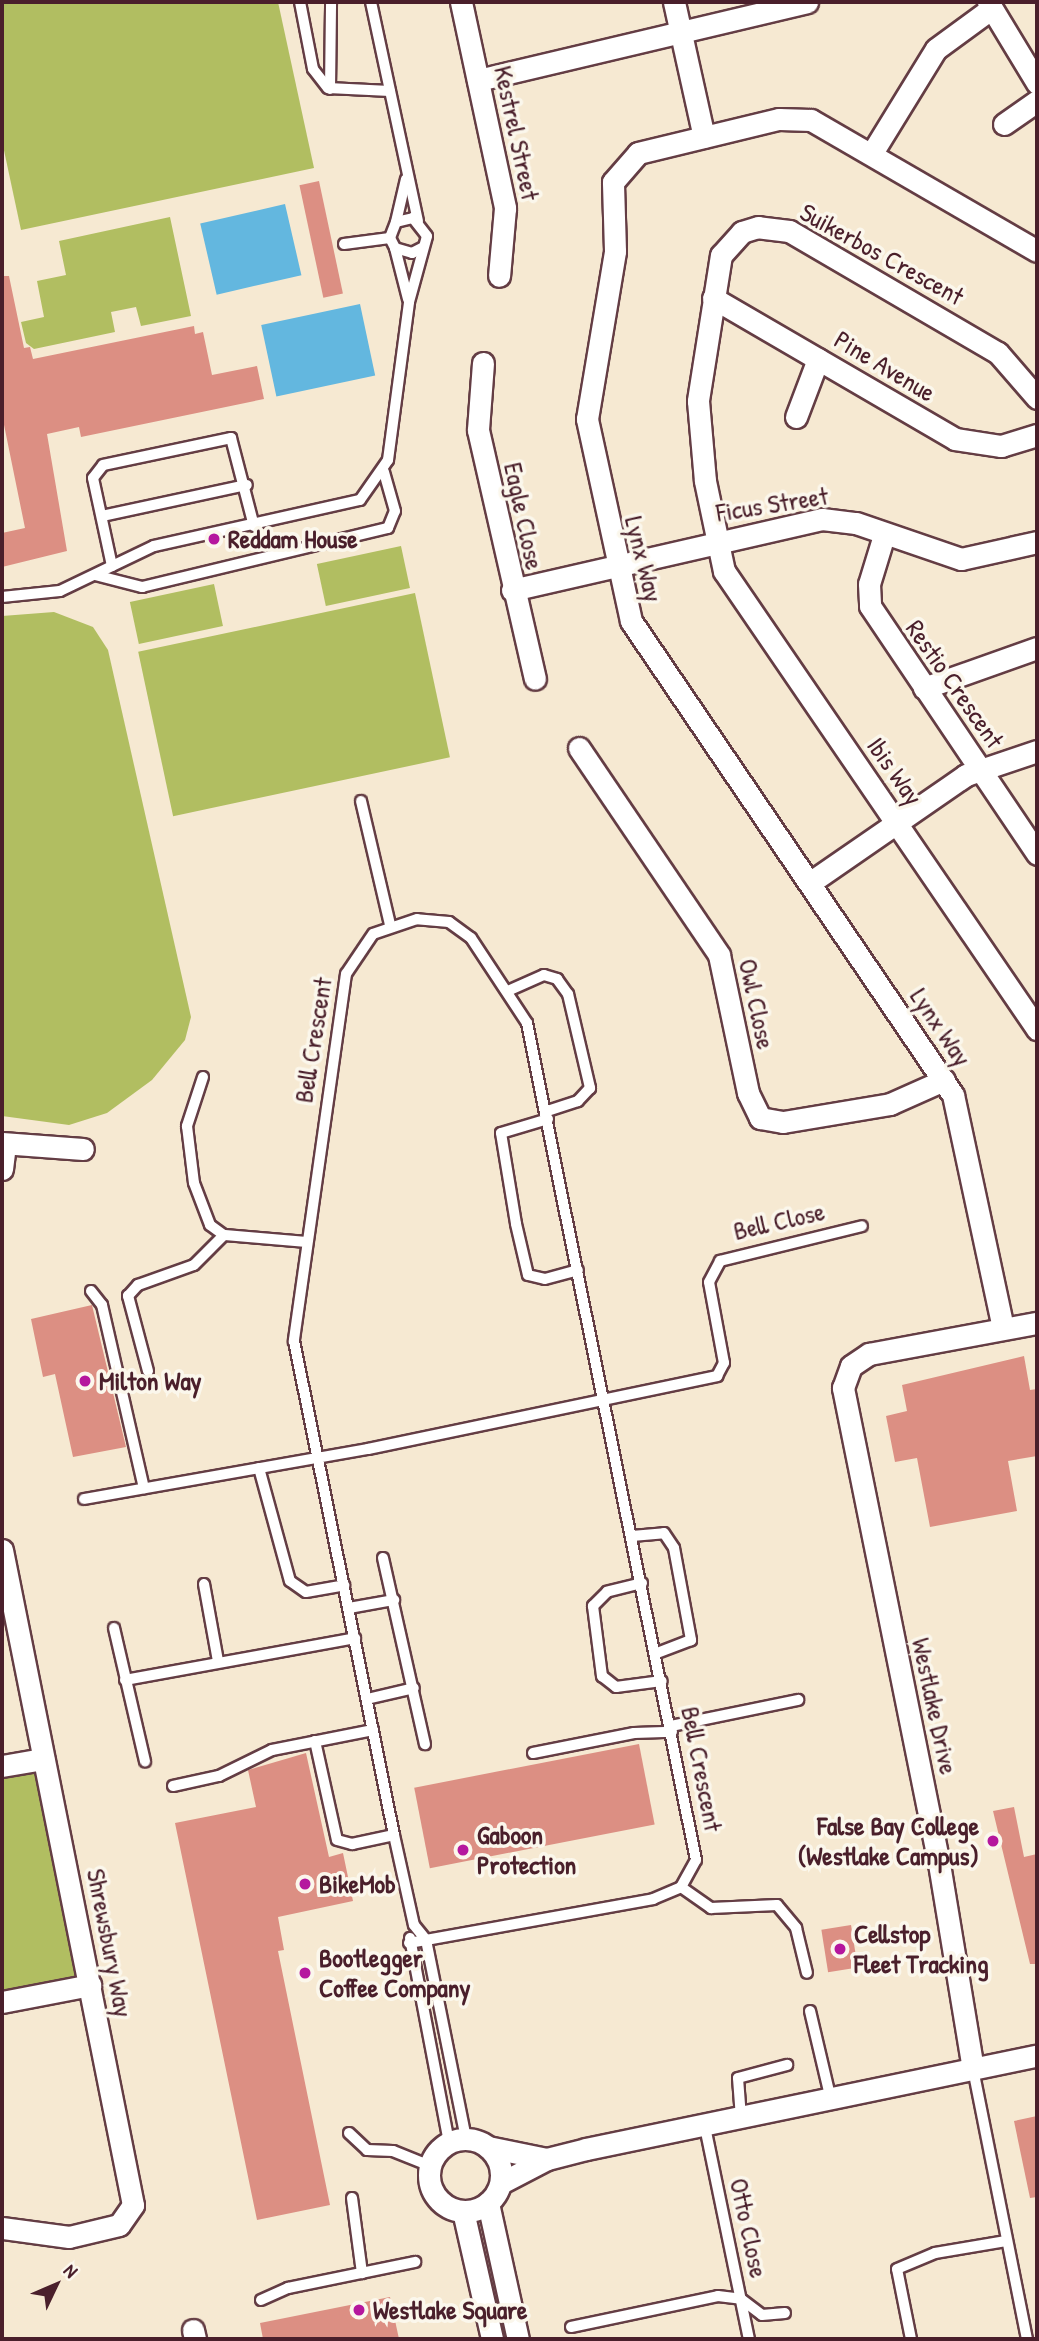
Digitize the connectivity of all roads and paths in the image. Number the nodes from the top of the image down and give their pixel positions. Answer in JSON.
{"nodes":[{"id":1,"x":300,"y":2,"type":"edge"},
{"id":2,"x":331,"y":2,"type":"edge"},
{"id":3,"x":371,"y":2,"type":"edge"},
{"id":4,"x":461,"y":2,"type":"edge"},
{"id":5,"x":674,"y":2,"type":"edge"},
{"id":6,"x":807,"y":2,"type":"edge"},
{"id":7,"x":990,"y":5,"type":"edge"},
{"id":8,"x":681,"y":32,"type":"junction"},
{"id":9,"x":478,"y":80,"type":"junction"},
{"id":10,"x":1037,"y":83,"type":"edge"},
{"id":11,"x":330,"y":89,"type":"junction"},
{"id":12,"x":390,"y":92,"type":"junction"},
{"id":13,"x":1037,"y":101,"type":"edge"},
{"id":14,"x":1004,"y":124,"type":"dead end"},
{"id":15,"x":704,"y":137,"type":"junction"},
{"id":16,"x":872,"y":152,"type":"junction"},
{"id":17,"x":406,"y":176,"type":"junction"},
{"id":18,"x":418,"y":220,"type":"junction"},
{"id":19,"x":396,"y":222,"type":"junction"},
{"id":20,"x":393,"y":243,"type":"junction"},
{"id":21,"x":344,"y":244,"type":"dead end"},
{"id":22,"x":422,"y":248,"type":"junction"},
{"id":23,"x":1037,"y":251,"type":"edge"},
{"id":24,"x":499,"y":276,"type":"dead end"},
{"id":25,"x":713,"y":298,"type":"junction"},
{"id":26,"x":409,"y":302,"type":"junction"},
{"id":27,"x":818,"y":359,"type":"junction"},
{"id":28,"x":483,"y":363,"type":"dead end"},
{"id":29,"x":1037,"y":398,"type":"edge"},
{"id":30,"x":796,"y":417,"type":"dead end"},
{"id":31,"x":1037,"y":435,"type":"edge"},
{"id":32,"x":384,"y":471,"type":"junction"},
{"id":33,"x":247,"y":485,"type":"junction"},
{"id":34,"x":102,"y":516,"type":"junction"},
{"id":35,"x":254,"y":526,"type":"junction"},
{"id":36,"x":884,"y":535,"type":"junction"},
{"id":37,"x":715,"y":541,"type":"junction"},
{"id":38,"x":1037,"y":542,"type":"edge"},
{"id":39,"x":112,"y":566,"type":"junction"},
{"id":40,"x":615,"y":566,"type":"junction"},
{"id":41,"x":95,"y":575,"type":"junction"},
{"id":42,"x":512,"y":590,"type":"junction"},
{"id":43,"x":2,"y":597,"type":"edge"},
{"id":44,"x":1037,"y":648,"type":"edge"},
{"id":45,"x":535,"y":679,"type":"dead end"},
{"id":46,"x":924,"y":688,"type":"junction"},
{"id":47,"x":579,"y":748,"type":"dead end"},
{"id":48,"x":1037,"y":751,"type":"edge"},
{"id":49,"x":980,"y":769,"type":"junction"},
{"id":50,"x":361,"y":801,"type":"dead end"},
{"id":51,"x":897,"y":822,"type":"junction"},
{"id":52,"x":1037,"y":854,"type":"edge"},
{"id":53,"x":811,"y":882,"type":"junction"},
{"id":54,"x":390,"y":925,"type":"junction"},
{"id":55,"x":510,"y":990,"type":"junction"},
{"id":56,"x":1037,"y":1029,"type":"edge"},
{"id":57,"x":203,"y":1077,"type":"dead end"},
{"id":58,"x":944,"y":1080,"type":"junction"},
{"id":59,"x":547,"y":1115,"type":"junction"},
{"id":60,"x":4,"y":1144,"type":"edge"},
{"id":61,"x":83,"y":1149,"type":"dead end"},
{"id":62,"x":2,"y":1169,"type":"edge"},
{"id":63,"x":862,"y":1226,"type":"dead end"},
{"id":64,"x":224,"y":1234,"type":"junction"},
{"id":65,"x":305,"y":1242,"type":"junction"},
{"id":66,"x":578,"y":1270,"type":"junction"},
{"id":67,"x":91,"y":1291,"type":"dead end"},
{"id":68,"x":1037,"y":1323,"type":"edge"},
{"id":69,"x":1003,"y":1328,"type":"junction"},
{"id":70,"x":148,"y":1371,"type":"dead end"},
{"id":71,"x":605,"y":1399,"type":"junction"},
{"id":72,"x":318,"y":1456,"type":"junction"},
{"id":73,"x":259,"y":1468,"type":"junction"},
{"id":74,"x":144,"y":1488,"type":"junction"},
{"id":75,"x":84,"y":1499,"type":"dead end"},
{"id":76,"x":632,"y":1536,"type":"junction"},
{"id":77,"x":2,"y":1550,"type":"edge"},
{"id":78,"x":383,"y":1558,"type":"dead end"},
{"id":79,"x":642,"y":1583,"type":"junction"},
{"id":80,"x":204,"y":1584,"type":"dead end"},
{"id":81,"x":344,"y":1585,"type":"junction"},
{"id":82,"x":394,"y":1600,"type":"junction"},
{"id":83,"x":349,"y":1608,"type":"junction"},
{"id":84,"x":114,"y":1628,"type":"dead end"},
{"id":85,"x":355,"y":1638,"type":"junction"},
{"id":86,"x":657,"y":1653,"type":"junction"},
{"id":87,"x":218,"y":1661,"type":"junction"},
{"id":88,"x":125,"y":1680,"type":"junction"},
{"id":89,"x":662,"y":1681,"type":"junction"},
{"id":90,"x":414,"y":1688,"type":"junction"},
{"id":91,"x":368,"y":1699,"type":"junction"},
{"id":92,"x":798,"y":1700,"type":"dead end"},
{"id":93,"x":671,"y":1729,"type":"junction"},
{"id":94,"x":373,"y":1730,"type":"junction"},
{"id":95,"x":315,"y":1741,"type":"junction"},
{"id":96,"x":425,"y":1744,"type":"dead end"},
{"id":97,"x":533,"y":1753,"type":"dead end"},
{"id":98,"x":43,"y":1759,"type":"junction"},
{"id":99,"x":145,"y":1761,"type":"dead end"},
{"id":100,"x":2,"y":1766,"type":"edge"},
{"id":101,"x":173,"y":1786,"type":"dead end"},
{"id":102,"x":394,"y":1835,"type":"junction"},
{"id":103,"x":681,"y":1887,"type":"junction"},
{"id":104,"x":414,"y":1925,"type":"junction"},
{"id":105,"x":426,"y":1940,"type":"junction"},
{"id":106,"x":409,"y":1943,"type":"junction"},
{"id":107,"x":807,"y":1973,"type":"dead end"},
{"id":108,"x":90,"y":1985,"type":"junction"},
{"id":109,"x":2,"y":2003,"type":"edge"},
{"id":110,"x":810,"y":2011,"type":"dead end"},
{"id":111,"x":1037,"y":2056,"type":"edge"},
{"id":112,"x":787,"y":2065,"type":"dead end"},
{"id":113,"x":973,"y":2069,"type":"junction"},
{"id":114,"x":831,"y":2100,"type":"junction"},
{"id":115,"x":741,"y":2119,"type":"junction"},
{"id":116,"x":705,"y":2127,"type":"junction"},
{"id":117,"x":349,"y":2133,"type":"dead end"},
{"id":118,"x":457,"y":2140,"type":"junction"},
{"id":119,"x":488,"y":2147,"type":"junction"},
{"id":120,"x":547,"y":2159,"type":"junction"},
{"id":121,"x":430,"y":2166,"type":"junction"},
{"id":122,"x":500,"y":2183,"type":"junction"},
{"id":123,"x":352,"y":2199,"type":"dead end"},
{"id":124,"x":488,"y":2203,"type":"junction"},
{"id":125,"x":463,"y":2211,"type":"junction"},
{"id":126,"x":2,"y":2228,"type":"edge"},
{"id":127,"x":1006,"y":2241,"type":"junction"},
{"id":128,"x":415,"y":2262,"type":"dead end"},
{"id":129,"x":362,"y":2273,"type":"junction"},
{"id":130,"x":741,"y":2299,"type":"junction"},
{"id":131,"x":261,"y":2300,"type":"dead end"},
{"id":132,"x":785,"y":2313,"type":"dead end"},
{"id":133,"x":571,"y":2327,"type":"dead end"},
{"id":134,"x":492,"y":2339,"type":"edge"},
{"id":135,"x":518,"y":2339,"type":"edge"},
{"id":136,"x":749,"y":2339,"type":"edge"},
{"id":137,"x":911,"y":2339,"type":"edge"},
{"id":138,"x":1027,"y":2339,"type":"edge"}],
"edges":[{"from":1,"to":11,"type":"lane"},
{"from":2,"to":11,"type":"lane"},
{"from":3,"to":12,"type":"lane"},
{"from":4,"to":9,"type":"street","name":"Kestrel Street"},
{"from":5,"to":8,"type":"street"},
{"from":6,"to":8,"type":"street"},
{"from":7,"to":10,"type":"street"},
{"from":7,"to":16,"type":"street"},
{"from":8,"to":9,"type":"street"},
{"from":8,"to":15,"type":"street"},
{"from":9,"to":24,"type":"street","name":"Kestrel Street"},
{"from":11,"to":12,"type":"lane"},
{"from":12,"to":17,"type":"lane"},
{"from":13,"to":14,"type":"street"},
{"from":15,"to":16,"type":"street","name":"Lynx Way"},
{"from":15,"to":40,"type":"street","name":"Lynx Way"},
{"from":16,"to":23,"type":"street","name":"Lynx Way"},
{"from":17,"to":18,"type":"lane"},
{"from":17,"to":19,"type":"lane"},
{"from":18,"to":19,"type":"lane"},
{"from":18,"to":22,"type":"lane"},
{"from":19,"to":20,"type":"lane"},
{"from":20,"to":21,"type":"lane"},
{"from":20,"to":22,"type":"lane"},
{"from":20,"to":26,"type":"lane"},
{"from":22,"to":26,"type":"lane"},
{"from":25,"to":27,"type":"street","name":"Pine Avenue"},
{"from":25,"to":29,"type":"street","name":"Suikerbos Crescent"},
{"from":25,"to":37,"type":"street","name":"Suikerbos Crescent"},
{"from":26,"to":32,"type":"lane"},
{"from":27,"to":30,"type":"street"},
{"from":27,"to":31,"type":"street","name":"Pine Avenue"},
{"from":28,"to":42,"type":"street","name":"Eagle Close"},
{"from":32,"to":35,"type":"lane"},
{"from":32,"to":41,"type":"lane"},
{"from":33,"to":34,"type":"lane"},
{"from":33,"to":34,"type":"lane"},
{"from":33,"to":35,"type":"lane"},
{"from":34,"to":39,"type":"lane"},
{"from":35,"to":39,"type":"lane"},
{"from":36,"to":37,"type":"street","name":"Ficus Street"},
{"from":36,"to":38,"type":"street","name":"Ficus Street"},
{"from":36,"to":46,"type":"street","name":"Restio Crescent"},
{"from":37,"to":40,"type":"street","name":"Ficus Street"},
{"from":37,"to":51,"type":"street","name":"Ibis Way"},
{"from":39,"to":41,"type":"lane"},
{"from":40,"to":42,"type":"street","name":"Ficus Street"},
{"from":40,"to":53,"type":"street","name":"Lynx Way"},
{"from":41,"to":43,"type":"lane"},
{"from":42,"to":45,"type":"street","name":"Eagle Close"},
{"from":44,"to":46,"type":"street"},
{"from":46,"to":49,"type":"street","name":"Restio Crescent"},
{"from":47,"to":58,"type":"street","name":"Owl Close"},
{"from":48,"to":49,"type":"street"},
{"from":49,"to":51,"type":"street"},
{"from":49,"to":52,"type":"street","name":"Restio Crescent"},
{"from":50,"to":54,"type":"lane"},
{"from":51,"to":53,"type":"street"},
{"from":51,"to":56,"type":"street","name":"Ibis Way"},
{"from":53,"to":58,"type":"street","name":"Lynx Way"},
{"from":54,"to":55,"type":"lane","name":"Bell Crescent"},
{"from":54,"to":65,"type":"lane","name":"Bell Crescent"},
{"from":55,"to":59,"type":"lane","name":"Bell Crescent"},
{"from":55,"to":59,"type":"lane"},
{"from":57,"to":64,"type":"lane"},
{"from":58,"to":69,"type":"street","name":"Lynx Way"},
{"from":59,"to":66,"type":"lane","name":"Bell Crescent"},
{"from":59,"to":66,"type":"lane"},
{"from":60,"to":61,"type":"street"},
{"from":60,"to":62,"type":"street"},
{"from":63,"to":71,"type":"lane","name":"Bell Close"},
{"from":64,"to":65,"type":"lane"},
{"from":64,"to":70,"type":"lane"},
{"from":65,"to":72,"type":"lane","name":"Bell Crescent"},
{"from":66,"to":71,"type":"lane","name":"Bell Crescent"},
{"from":67,"to":74,"type":"lane"},
{"from":68,"to":69,"type":"street","name":"Westlake Drive"},
{"from":69,"to":113,"type":"street","name":"Westlake Drive"},
{"from":71,"to":72,"type":"lane"},
{"from":71,"to":76,"type":"lane","name":"Bell Crescent"},
{"from":72,"to":73,"type":"lane"},
{"from":72,"to":81,"type":"lane","name":"Bell Crescent"},
{"from":73,"to":74,"type":"lane"},
{"from":73,"to":81,"type":"lane"},
{"from":74,"to":75,"type":"lane"},
{"from":76,"to":79,"type":"lane","name":"Bell Crescent"},
{"from":76,"to":86,"type":"lane"},
{"from":77,"to":98,"type":"street","name":"Shrewsbury Way"},
{"from":78,"to":82,"type":"lane"},
{"from":79,"to":86,"type":"lane","name":"Bell Crescent"},
{"from":79,"to":89,"type":"lane"},
{"from":80,"to":87,"type":"lane"},
{"from":81,"to":83,"type":"lane","name":"Bell Crescent"},
{"from":82,"to":83,"type":"lane"},
{"from":82,"to":90,"type":"lane"},
{"from":83,"to":85,"type":"lane","name":"Bell Crescent"},
{"from":84,"to":88,"type":"lane"},
{"from":85,"to":87,"type":"lane"},
{"from":85,"to":91,"type":"lane","name":"Bell Crescent"},
{"from":86,"to":89,"type":"lane","name":"Bell Crescent"},
{"from":87,"to":88,"type":"lane"},
{"from":88,"to":99,"type":"lane"},
{"from":89,"to":93,"type":"lane","name":"Bell Crescent"},
{"from":90,"to":91,"type":"lane"},
{"from":90,"to":96,"type":"lane"},
{"from":91,"to":94,"type":"lane","name":"Bell Crescent"},
{"from":92,"to":93,"type":"lane"},
{"from":93,"to":97,"type":"lane"},
{"from":93,"to":103,"type":"lane","name":"Bell Crescent"},
{"from":94,"to":95,"type":"lane"},
{"from":94,"to":102,"type":"lane","name":"Bell Crescent"},
{"from":95,"to":101,"type":"lane"},
{"from":95,"to":102,"type":"lane"},
{"from":98,"to":100,"type":"street"},
{"from":98,"to":108,"type":"street","name":"Shrewsbury Way"},
{"from":102,"to":104,"type":"lane","name":"Bell Crescent"},
{"from":103,"to":105,"type":"lane"},
{"from":103,"to":107,"type":"lane"},
{"from":104,"to":105,"type":"lane","name":"Bell Crescent"},
{"from":104,"to":106,"type":"lane","name":"Bell Crescent"},
{"from":105,"to":106,"type":"lane"},
{"from":105,"to":118,"type":"lane","name":"Bell Crescent"},
{"from":106,"to":118,"type":"lane","name":"Bell Crescent"},
{"from":108,"to":109,"type":"street"},
{"from":108,"to":126,"type":"street","name":"Shrewsbury Way"},
{"from":110,"to":114,"type":"lane"},
{"from":111,"to":113,"type":"street"},
{"from":112,"to":115,"type":"lane"},
{"from":113,"to":114,"type":"street"},
{"from":113,"to":127,"type":"lane"},
{"from":114,"to":115,"type":"street"},
{"from":115,"to":116,"type":"street"},
{"from":116,"to":120,"type":"street"},
{"from":116,"to":130,"type":"lane","name":"Otto Close"},
{"from":117,"to":121,"type":"lane"},
{"from":118,"to":119,"type":"street"},
{"from":118,"to":121,"type":"street"},
{"from":119,"to":120,"type":"street"},
{"from":119,"to":122,"type":"street"},
{"from":120,"to":122,"type":"street"},
{"from":121,"to":125,"type":"street"},
{"from":122,"to":124,"type":"street"},
{"from":123,"to":129,"type":"lane"},
{"from":124,"to":125,"type":"street"},
{"from":124,"to":135,"type":"street"},
{"from":125,"to":134,"type":"street"},
{"from":127,"to":137,"type":"lane"},
{"from":127,"to":138,"type":"lane"},
{"from":128,"to":129,"type":"lane"},
{"from":129,"to":131,"type":"lane"},
{"from":130,"to":132,"type":"lane"},
{"from":130,"to":133,"type":"lane"},
{"from":130,"to":136,"type":"lane","name":"Otto Close"}]}
